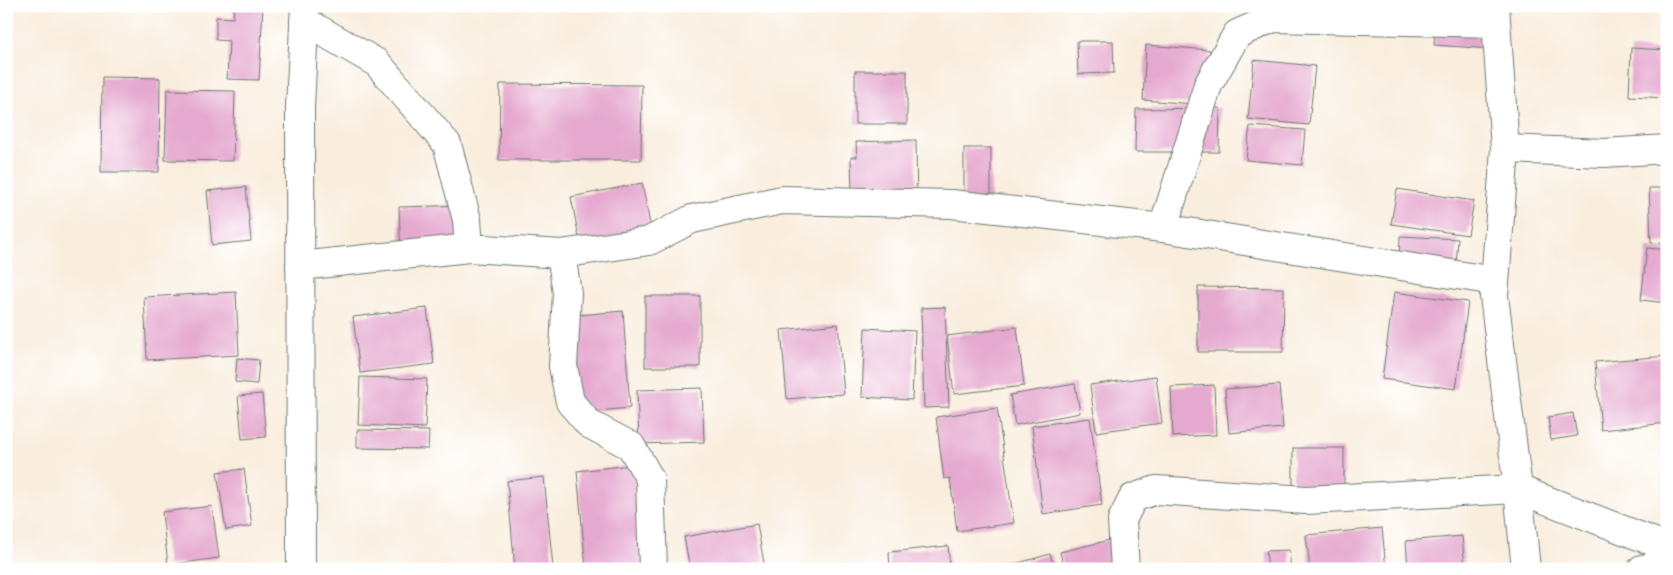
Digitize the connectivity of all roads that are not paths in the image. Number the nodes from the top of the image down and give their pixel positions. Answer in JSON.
{"nodes":[{"id":1,"x":304,"y":13,"type":"edge"},
{"id":2,"x":1496,"y":14,"type":"edge"},
{"id":3,"x":1505,"y":149,"type":"junction"},
{"id":4,"x":1667,"y":149,"type":"edge"},
{"id":5,"x":1163,"y":228,"type":"junction"},
{"id":6,"x":469,"y":248,"type":"junction"},
{"id":7,"x":561,"y":254,"type":"junction"},
{"id":8,"x":300,"y":266,"type":"junction"},
{"id":9,"x":1495,"y":281,"type":"junction"},
{"id":10,"x":1518,"y":489,"type":"junction"},
{"id":11,"x":1667,"y":547,"type":"edge"},
{"id":12,"x":1667,"y":564,"type":"edge"},
{"id":13,"x":301,"y":569,"type":"edge"},
{"id":14,"x":653,"y":569,"type":"edge"},
{"id":15,"x":1125,"y":569,"type":"edge"},
{"id":16,"x":1526,"y":569,"type":"edge"},
{"id":17,"x":1642,"y":569,"type":"edge"}],
"edges":[{"from":1,"to":6,"type":"street"},
{"from":1,"to":8,"type":"street"},
{"from":2,"to":3,"type":"street"},
{"from":2,"to":5,"type":"street"},
{"from":3,"to":4,"type":"street"},
{"from":3,"to":9,"type":"street"},
{"from":5,"to":7,"type":"street"},
{"from":5,"to":9,"type":"street"},
{"from":6,"to":7,"type":"street"},
{"from":6,"to":8,"type":"street"},
{"from":7,"to":14,"type":"street"},
{"from":8,"to":13,"type":"street"},
{"from":9,"to":10,"type":"street"},
{"from":10,"to":11,"type":"street"},
{"from":10,"to":15,"type":"street"},
{"from":10,"to":16,"type":"street"},
{"from":12,"to":17,"type":"street"}]}
